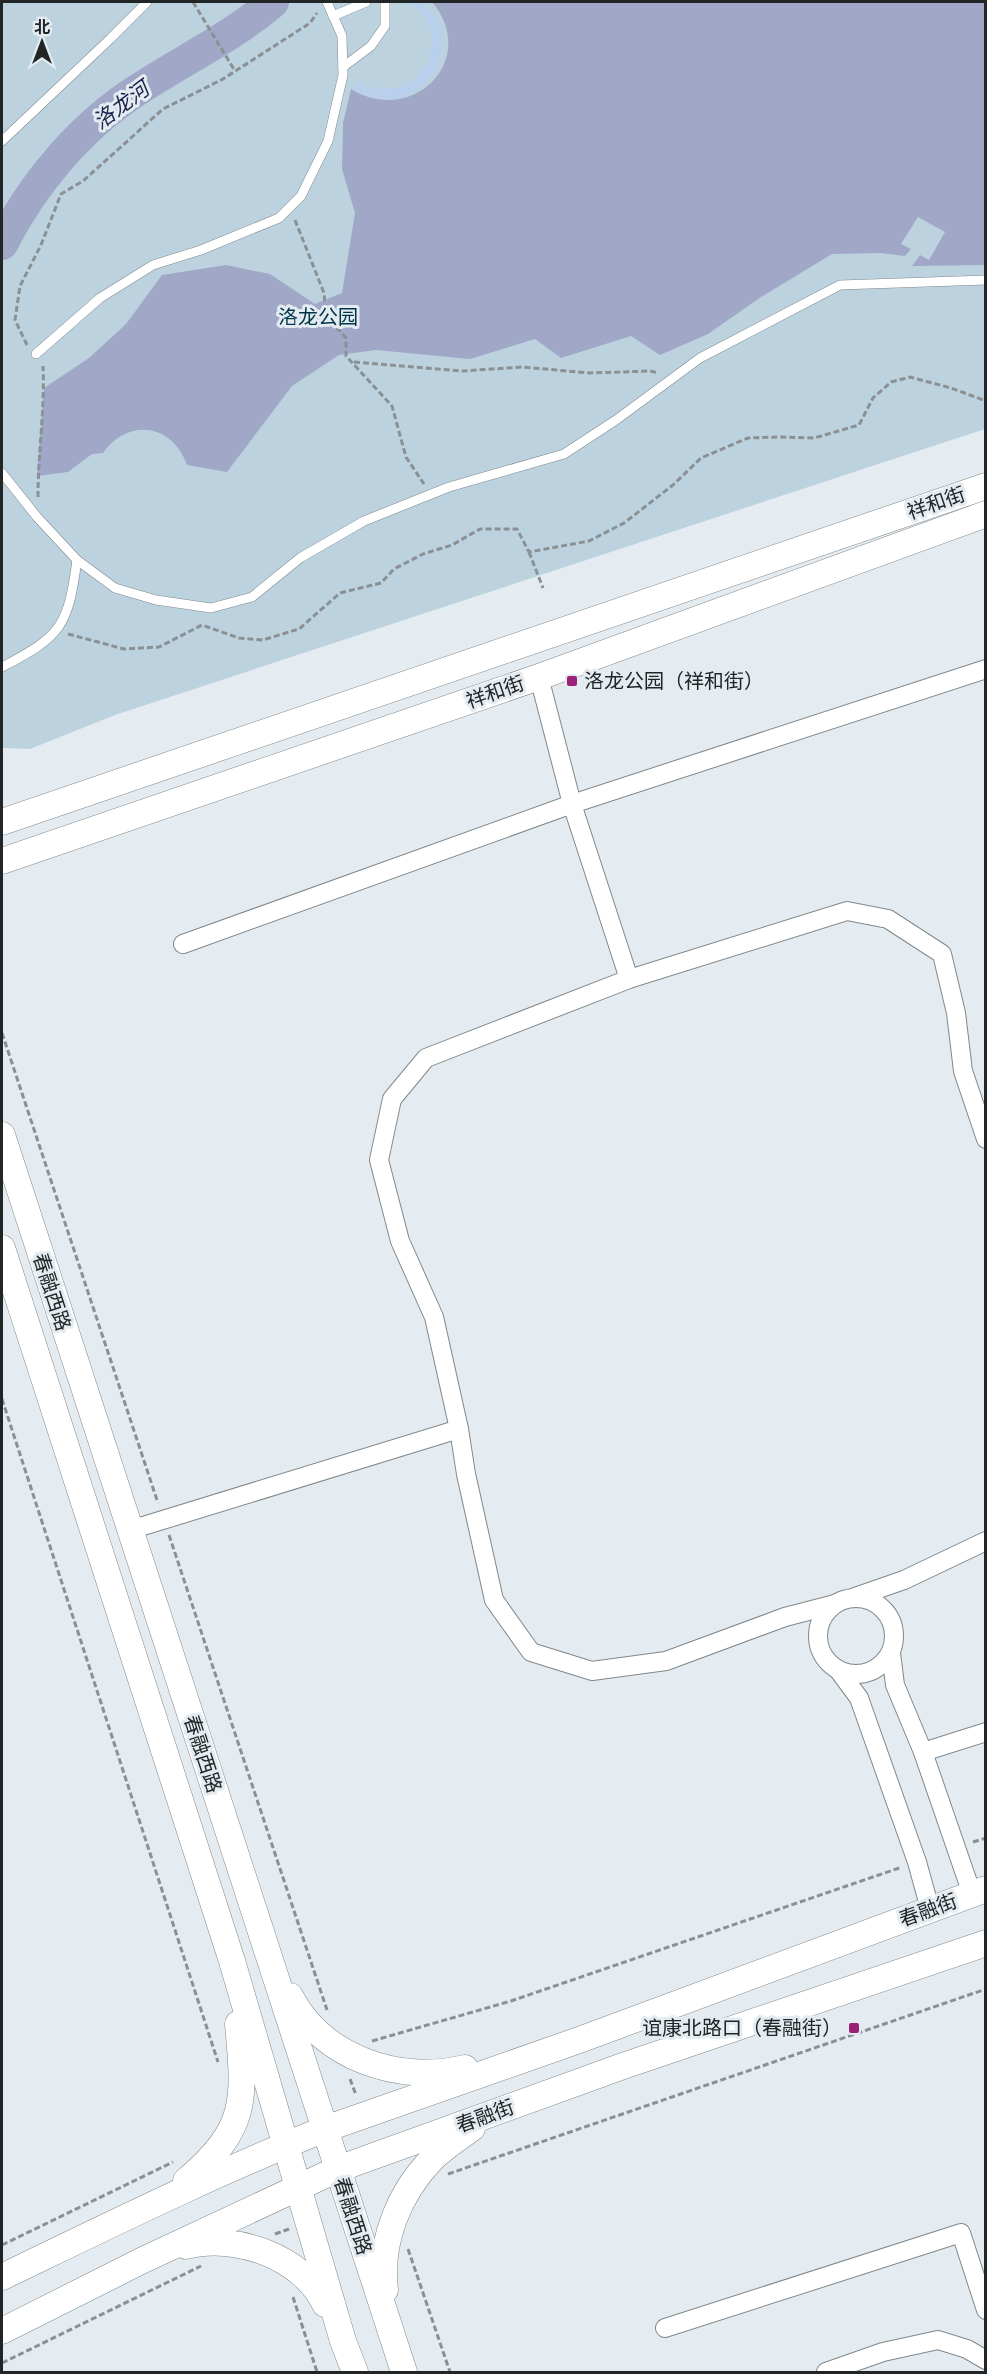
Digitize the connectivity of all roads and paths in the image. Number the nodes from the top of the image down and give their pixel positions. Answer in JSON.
{"nodes":[{"id":1,"x":147,"y":2,"type":"edge"},
{"id":2,"x":193,"y":2,"type":"edge"},
{"id":3,"x":366,"y":2,"type":"edge"},
{"id":4,"x":385,"y":2,"type":"edge"},
{"id":5,"x":324,"y":5,"type":"edge"},
{"id":6,"x":333,"y":16,"type":"junction"},
{"id":7,"x":343,"y":67,"type":"junction"},
{"id":8,"x":235,"y":71,"type":"junction"},
{"id":9,"x":2,"y":141,"type":"edge"},
{"id":10,"x":290,"y":207,"type":"junction"},
{"id":11,"x":986,"y":280,"type":"edge"},
{"id":12,"x":36,"y":354,"type":"junction"},
{"id":13,"x":353,"y":362,"type":"junction"},
{"id":14,"x":674,"y":377,"type":"junction"},
{"id":15,"x":986,"y":401,"type":"edge"},
{"id":16,"x":2,"y":473,"type":"edge"},
{"id":17,"x":986,"y":486,"type":"edge"},
{"id":18,"x":430,"y":494,"type":"junction"},
{"id":19,"x":986,"y":514,"type":"edge"},
{"id":20,"x":37,"y":517,"type":"junction"},
{"id":21,"x":529,"y":552,"type":"junction"},
{"id":22,"x":77,"y":560,"type":"junction"},
{"id":23,"x":543,"y":588,"type":"dead end"},
{"id":24,"x":57,"y":630,"type":"junction"},
{"id":25,"x":2,"y":667,"type":"edge"},
{"id":26,"x":986,"y":669,"type":"edge"},
{"id":27,"x":539,"y":677,"type":"junction"},
{"id":28,"x":572,"y":804,"type":"junction"},
{"id":29,"x":2,"y":822,"type":"edge"},
{"id":30,"x":2,"y":861,"type":"edge"},
{"id":31,"x":183,"y":944,"type":"dead end"},
{"id":32,"x":629,"y":979,"type":"junction"},
{"id":33,"x":2,"y":1033,"type":"edge"},
{"id":34,"x":2,"y":1135,"type":"edge"},
{"id":35,"x":986,"y":1139,"type":"edge"},
{"id":36,"x":2,"y":1248,"type":"edge"},
{"id":37,"x":2,"y":1399,"type":"edge"},
{"id":38,"x":459,"y":1429,"type":"junction"},
{"id":39,"x":164,"y":1519,"type":"junction"},
{"id":40,"x":130,"y":1530,"type":"junction"},
{"id":41,"x":986,"y":1541,"type":"edge"},
{"id":42,"x":904,"y":1580,"type":"junction"},
{"id":43,"x":854,"y":1598,"type":"junction"},
{"id":44,"x":835,"y":1604,"type":"junction"},
{"id":45,"x":889,"y":1615,"type":"junction"},
{"id":46,"x":785,"y":1617,"type":"junction"},
{"id":47,"x":818,"y":1639,"type":"junction"},
{"id":48,"x":891,"y":1653,"type":"junction"},
{"id":49,"x":839,"y":1671,"type":"junction"},
{"id":50,"x":986,"y":1732,"type":"edge"},
{"id":51,"x":923,"y":1752,"type":"junction"},
{"id":52,"x":986,"y":1838,"type":"edge"},
{"id":53,"x":957,"y":1848,"type":"junction"},
{"id":54,"x":917,"y":1862,"type":"junction"},
{"id":55,"x":979,"y":1892,"type":"edge"},
{"id":56,"x":930,"y":1909,"type":"junction"},
{"id":57,"x":986,"y":1943,"type":"edge"},
{"id":58,"x":267,"y":1952,"type":"junction"},
{"id":59,"x":309,"y":1955,"type":"dead end"},
{"id":60,"x":232,"y":1961,"type":"junction"},
{"id":61,"x":986,"y":1989,"type":"edge"},
{"id":62,"x":582,"y":2039,"type":"junction"},
{"id":63,"x":340,"y":2050,"type":"junction"},
{"id":64,"x":219,"y":2067,"type":"dead end"},
{"id":65,"x":492,"y":2113,"type":"junction"},
{"id":66,"x":325,"y":2129,"type":"junction"},
{"id":67,"x":285,"y":2145,"type":"junction"},
{"id":68,"x":177,"y":2160,"type":"dead end"},
{"id":69,"x":487,"y":2160,"type":"dead end"},
{"id":70,"x":338,"y":2169,"type":"junction"},
{"id":71,"x":298,"y":2186,"type":"junction"},
{"id":72,"x":165,"y":2199,"type":"junction"},
{"id":73,"x":273,"y":2235,"type":"dead end"},
{"id":74,"x":2,"y":2245,"type":"edge"},
{"id":75,"x":281,"y":2260,"type":"junction"},
{"id":76,"x":141,"y":2261,"type":"junction"},
{"id":77,"x":2,"y":2277,"type":"edge"},
{"id":78,"x":292,"y":2294,"type":"dead end"},
{"id":79,"x":986,"y":2310,"type":"edge"},
{"id":80,"x":389,"y":2326,"type":"junction"},
{"id":81,"x":665,"y":2328,"type":"dead end"},
{"id":82,"x":2,"y":2331,"type":"edge"},
{"id":83,"x":342,"y":2341,"type":"junction"},
{"id":84,"x":986,"y":2360,"type":"edge"},
{"id":85,"x":317,"y":2373,"type":"edge"},
{"id":86,"x":355,"y":2373,"type":"edge"},
{"id":87,"x":404,"y":2373,"type":"edge"},
{"id":88,"x":826,"y":2373,"type":"edge"}],
"edges":[{"from":1,"to":9,"type":"lane"},
{"from":2,"to":8,"type":"path"},
{"from":3,"to":6,"type":"lane"},
{"from":4,"to":7,"type":"lane"},
{"from":5,"to":6,"type":"lane"},
{"from":5,"to":8,"type":"path"},
{"from":6,"to":7,"type":"lane"},
{"from":7,"to":10,"type":"lane"},
{"from":8,"to":12,"type":"path"},
{"from":10,"to":12,"type":"lane"},
{"from":10,"to":13,"type":"path"},
{"from":11,"to":14,"type":"lane"},
{"from":12,"to":20,"type":"path"},
{"from":13,"to":14,"type":"path"},
{"from":13,"to":18,"type":"path"},
{"from":14,"to":18,"type":"lane"},
{"from":15,"to":21,"type":"path"},
{"from":16,"to":20,"type":"lane"},
{"from":17,"to":29,"type":"main road","name":"祥和街"},
{"from":18,"to":22,"type":"lane"},
{"from":19,"to":27,"type":"main road","name":"祥和街"},
{"from":20,"to":22,"type":"lane"},
{"from":21,"to":23,"type":"path"},
{"from":21,"to":24,"type":"path"},
{"from":22,"to":24,"type":"lane"},
{"from":24,"to":25,"type":"lane"},
{"from":26,"to":28,"type":"street"},
{"from":27,"to":28,"type":"street"},
{"from":27,"to":30,"type":"main road","name":"祥和街"},
{"from":28,"to":31,"type":"street"},
{"from":28,"to":32,"type":"street"},
{"from":32,"to":35,"type":"street"},
{"from":32,"to":38,"type":"street"},
{"from":33,"to":39,"type":"path"},
{"from":34,"to":40,"type":"main road","name":"春融西路"},
{"from":36,"to":60,"type":"main road","name":"春融西路"},
{"from":37,"to":64,"type":"path"},
{"from":38,"to":39,"type":"street"},
{"from":38,"to":46,"type":"street"},
{"from":39,"to":40,"type":"street"},
{"from":39,"to":59,"type":"path"},
{"from":40,"to":58,"type":"main road","name":"春融西路"},
{"from":41,"to":42,"type":"street"},
{"from":42,"to":43,"type":"street"},
{"from":42,"to":45,"type":"street"},
{"from":43,"to":44,"type":"street"},
{"from":43,"to":45,"type":"street"},
{"from":44,"to":46,"type":"street"},
{"from":44,"to":47,"type":"street"},
{"from":45,"to":48,"type":"street"},
{"from":46,"to":47,"type":"street"},
{"from":47,"to":49,"type":"street"},
{"from":48,"to":49,"type":"street"},
{"from":48,"to":51,"type":"street"},
{"from":49,"to":54,"type":"street"},
{"from":50,"to":51,"type":"street"},
{"from":51,"to":53,"type":"street"},
{"from":52,"to":53,"type":"path"},
{"from":53,"to":55,"type":"street"},
{"from":54,"to":56,"type":"street"},
{"from":54,"to":63,"type":"path"},
{"from":55,"to":56,"type":"main road","name":"春融街"},
{"from":56,"to":62,"type":"main road","name":"春融街"},
{"from":57,"to":65,"type":"main road","name":"春融街"},
{"from":58,"to":63,"type":"main road"},
{"from":58,"to":66,"type":"main road","name":"春融西路"},
{"from":60,"to":67,"type":"main road","name":"春融西路"},
{"from":60,"to":72,"type":"main road"},
{"from":61,"to":69,"type":"path"},
{"from":62,"to":63,"type":"main road"},
{"from":62,"to":66,"type":"main road","name":"春融街"},
{"from":65,"to":70,"type":"main road","name":"春融街"},
{"from":65,"to":80,"type":"main road"},
{"from":66,"to":67,"type":"main road","name":"春融街"},
{"from":66,"to":70,"type":"main road","name":"春融西路"},
{"from":67,"to":71,"type":"main road","name":"春融西路"},
{"from":67,"to":72,"type":"main road","name":"春融街"},
{"from":68,"to":74,"type":"path"},
{"from":70,"to":71,"type":"main road","name":"春融街"},
{"from":70,"to":80,"type":"main road","name":"春融西路"},
{"from":71,"to":76,"type":"main road","name":"春融街"},
{"from":71,"to":83,"type":"main road","name":"春融西路"},
{"from":72,"to":77,"type":"main road","name":"春融街"},
{"from":73,"to":75,"type":"path"},
{"from":75,"to":76,"type":"main road"},
{"from":75,"to":83,"type":"main road"},
{"from":76,"to":82,"type":"main road","name":"春融街"},
{"from":78,"to":85,"type":"path"},
{"from":79,"to":81,"type":"street"},
{"from":80,"to":87,"type":"main road","name":"春融西路"},
{"from":83,"to":86,"type":"main road","name":"春融西路"},
{"from":84,"to":88,"type":"street"}]}
